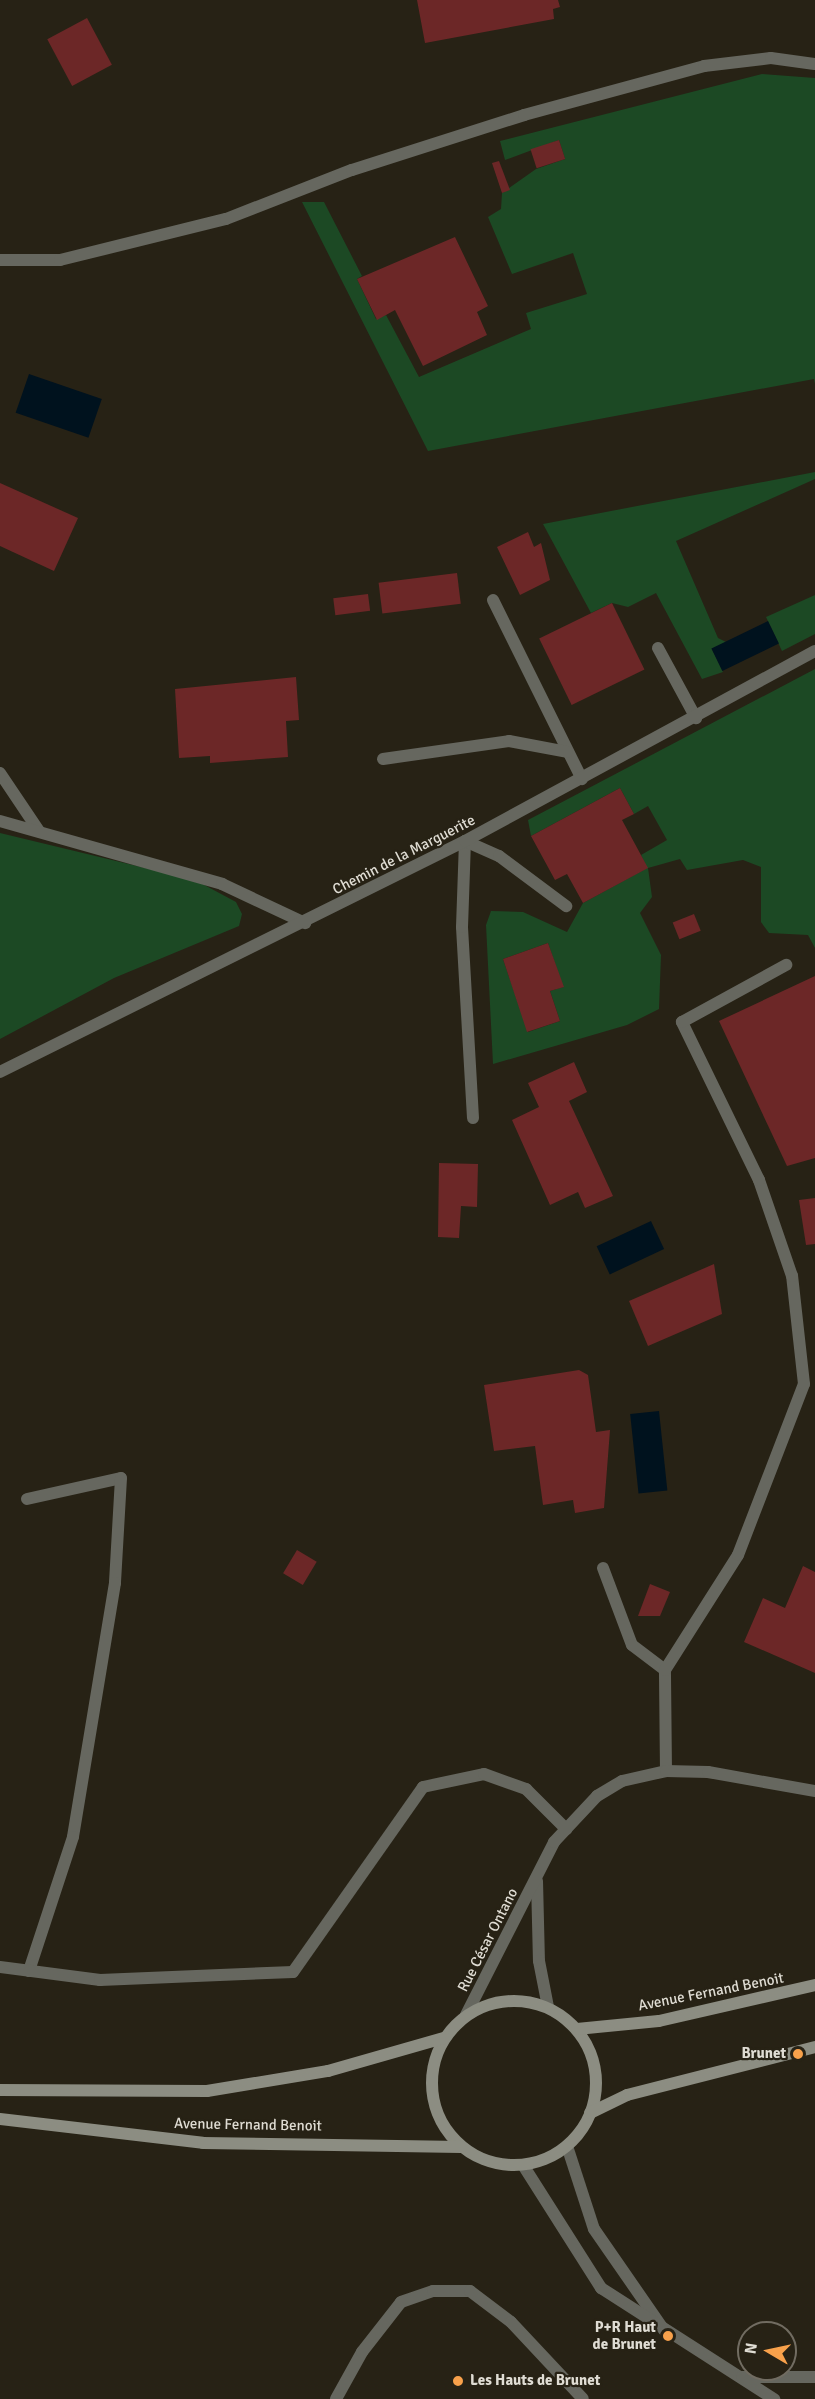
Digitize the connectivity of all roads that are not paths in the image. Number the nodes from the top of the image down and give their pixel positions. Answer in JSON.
{"nodes":[{"id":1,"x":815,"y":64,"type":"edge"},
{"id":2,"x":0,"y":260,"type":"edge"},
{"id":3,"x":493,"y":600,"type":"dead end"},
{"id":4,"x":658,"y":648,"type":"dead end"},
{"id":5,"x":815,"y":651,"type":"edge"},
{"id":6,"x":696,"y":718,"type":"junction"},
{"id":7,"x":567,"y":752,"type":"junction"},
{"id":8,"x":383,"y":759,"type":"dead end"},
{"id":9,"x":0,"y":773,"type":"edge"},
{"id":10,"x":582,"y":779,"type":"junction"},
{"id":11,"x":0,"y":821,"type":"edge"},
{"id":12,"x":39,"y":831,"type":"junction"},
{"id":13,"x":465,"y":841,"type":"junction"},
{"id":14,"x":566,"y":906,"type":"dead end"},
{"id":15,"x":305,"y":923,"type":"junction"},
{"id":16,"x":786,"y":965,"type":"dead end"},
{"id":17,"x":0,"y":1072,"type":"edge"},
{"id":18,"x":473,"y":1118,"type":"dead end"},
{"id":19,"x":809,"y":1383,"type":"edge"},
{"id":20,"x":27,"y":1499,"type":"dead end"},
{"id":21,"x":603,"y":1568,"type":"dead end"},
{"id":22,"x":665,"y":1670,"type":"junction"},
{"id":23,"x":666,"y":1771,"type":"junction"},
{"id":24,"x":815,"y":1791,"type":"edge"},
{"id":25,"x":566,"y":1829,"type":"junction"},
{"id":26,"x":537,"y":1880,"type":"junction"},
{"id":27,"x":0,"y":1967,"type":"edge"},
{"id":28,"x":28,"y":1971,"type":"junction"},
{"id":29,"x":815,"y":1985,"type":"edge"},
{"id":30,"x":548,"y":2007,"type":"junction"},
{"id":31,"x":466,"y":2015,"type":"junction"},
{"id":32,"x":577,"y":2029,"type":"junction"},
{"id":33,"x":444,"y":2038,"type":"junction"},
{"id":34,"x":815,"y":2047,"type":"edge"},
{"id":35,"x":0,"y":2090,"type":"edge"},
{"id":36,"x":590,"y":2113,"type":"junction"},
{"id":37,"x":0,"y":2119,"type":"edge"},
{"id":38,"x":567,"y":2146,"type":"junction"},
{"id":39,"x":461,"y":2147,"type":"junction"},
{"id":40,"x":523,"y":2165,"type":"junction"},
{"id":41,"x":668,"y":2336,"type":"junction"},
{"id":42,"x":737,"y":2374,"type":"edge"},
{"id":43,"x":797,"y":2377,"type":"edge"},
{"id":44,"x":815,"y":2377,"type":"edge"},
{"id":45,"x":748,"y":2381,"type":"edge"},
{"id":46,"x":336,"y":2399,"type":"edge"},
{"id":47,"x":583,"y":2399,"type":"edge"},
{"id":48,"x":774,"y":2399,"type":"edge"}],
"edges":[{"from":1,"to":2,"type":"street"},
{"from":3,"to":7,"type":"street"},
{"from":4,"to":6,"type":"street"},
{"from":5,"to":6,"type":"street","name":"Chemin de la Marguerite"},
{"from":6,"to":10,"type":"street","name":"Chemin de la Marguerite"},
{"from":7,"to":8,"type":"street"},
{"from":7,"to":10,"type":"street"},
{"from":9,"to":12,"type":"street"},
{"from":10,"to":13,"type":"street","name":"Chemin de la Marguerite"},
{"from":11,"to":12,"type":"street"},
{"from":12,"to":15,"type":"street"},
{"from":13,"to":14,"type":"street"},
{"from":13,"to":15,"type":"street","name":"Chemin de la Marguerite"},
{"from":13,"to":18,"type":"street"},
{"from":15,"to":17,"type":"street","name":"Chemin de la Marguerite"},
{"from":16,"to":19,"type":"street"},
{"from":19,"to":22,"type":"street"},
{"from":20,"to":28,"type":"street"},
{"from":21,"to":22,"type":"street"},
{"from":22,"to":23,"type":"street"},
{"from":23,"to":24,"type":"street","name":"Rue César Ontano"},
{"from":23,"to":25,"type":"street","name":"Rue César Ontano"},
{"from":25,"to":26,"type":"street","name":"Rue César Ontano"},
{"from":25,"to":28,"type":"street"},
{"from":26,"to":30,"type":"street","name":"Rue César Ontano"},
{"from":26,"to":31,"type":"street","name":"Rue César Ontano"},
{"from":27,"to":28,"type":"street"},
{"from":29,"to":32,"type":"main road","name":"Avenue Fernand Benoit"},
{"from":30,"to":31,"type":"main road"},
{"from":30,"to":32,"type":"main road"},
{"from":31,"to":33,"type":"main road"},
{"from":32,"to":36,"type":"main road"},
{"from":33,"to":35,"type":"main road","name":"Avenue Fernand Benoit"},
{"from":33,"to":39,"type":"main road"},
{"from":34,"to":36,"type":"main road"},
{"from":36,"to":38,"type":"main road"},
{"from":37,"to":39,"type":"main road","name":"Avenue Fernand Benoit"},
{"from":38,"to":40,"type":"main road"},
{"from":38,"to":41,"type":"street"},
{"from":39,"to":40,"type":"main road"},
{"from":40,"to":41,"type":"street"},
{"from":41,"to":42,"type":"street"},
{"from":43,"to":44,"type":"street"},
{"from":45,"to":48,"type":"street"},
{"from":46,"to":47,"type":"street"}]}
